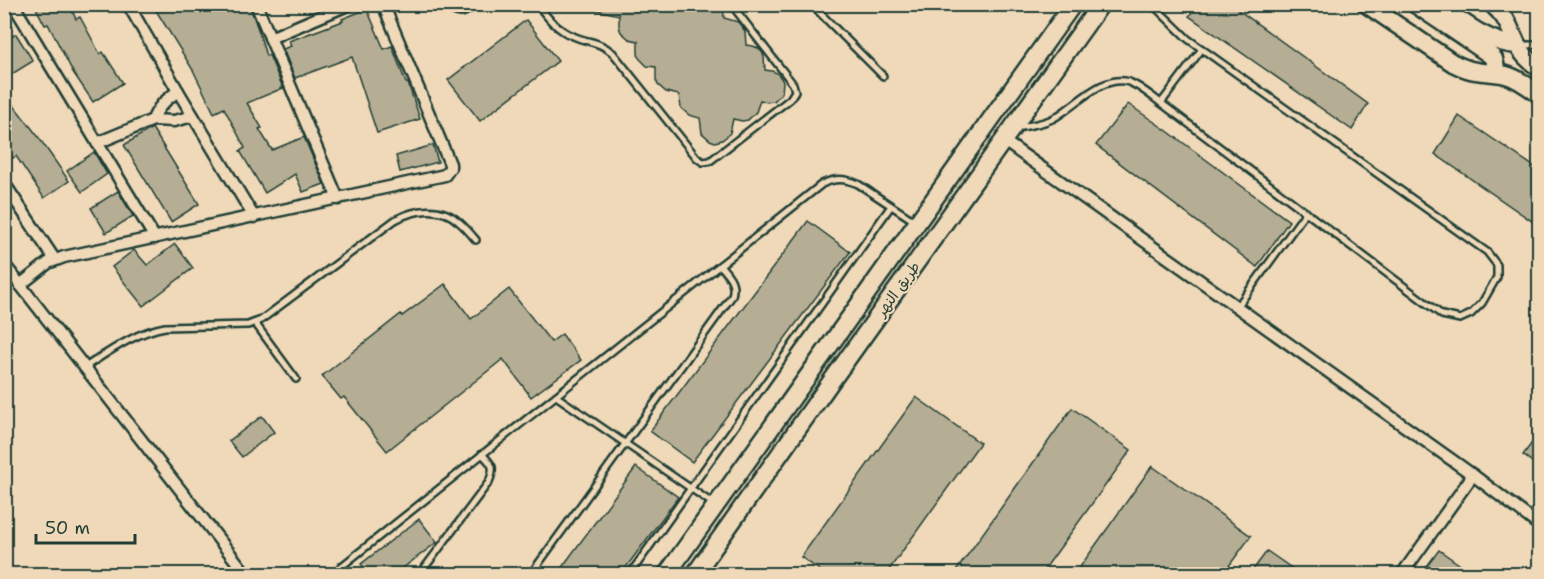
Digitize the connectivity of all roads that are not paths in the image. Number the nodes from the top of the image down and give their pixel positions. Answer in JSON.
{"nodes":[{"id":1,"x":13,"y":4,"type":"edge"},
{"id":2,"x":128,"y":4,"type":"edge"},
{"id":3,"x":256,"y":4,"type":"edge"},
{"id":4,"x":350,"y":4,"type":"edge"},
{"id":5,"x":383,"y":4,"type":"edge"},
{"id":6,"x":446,"y":4,"type":"edge"},
{"id":7,"x":477,"y":4,"type":"edge"},
{"id":8,"x":537,"y":4,"type":"edge"},
{"id":9,"x":731,"y":4,"type":"edge"},
{"id":10,"x":811,"y":4,"type":"edge"},
{"id":11,"x":1073,"y":4,"type":"edge"},
{"id":12,"x":1101,"y":4,"type":"edge"},
{"id":13,"x":1152,"y":4,"type":"edge"},
{"id":14,"x":1366,"y":4,"type":"edge"},
{"id":15,"x":1415,"y":4,"type":"edge"},
{"id":16,"x":1437,"y":4,"type":"edge"},
{"id":17,"x":1492,"y":4,"type":"edge"},
{"id":18,"x":270,"y":38,"type":"junction"},
{"id":19,"x":1517,"y":45,"type":"junction"},
{"id":20,"x":1539,"y":45,"type":"edge"},
{"id":21,"x":1202,"y":49,"type":"junction"},
{"id":22,"x":1539,"y":68,"type":"edge"},
{"id":23,"x":1497,"y":72,"type":"junction"},
{"id":24,"x":883,"y":76,"type":"dead end"},
{"id":25,"x":178,"y":91,"type":"junction"},
{"id":26,"x":1539,"y":95,"type":"edge"},
{"id":27,"x":1161,"y":103,"type":"junction"},
{"id":28,"x":193,"y":116,"type":"junction"},
{"id":29,"x":153,"y":120,"type":"junction"},
{"id":30,"x":1009,"y":135,"type":"junction"},
{"id":31,"x":98,"y":143,"type":"junction"},
{"id":32,"x":4,"y":183,"type":"edge"},
{"id":33,"x":338,"y":199,"type":"junction"},
{"id":34,"x":891,"y":206,"type":"junction"},
{"id":35,"x":1306,"y":212,"type":"junction"},
{"id":36,"x":254,"y":217,"type":"junction"},
{"id":37,"x":917,"y":223,"type":"junction"},
{"id":38,"x":155,"y":237,"type":"junction"},
{"id":39,"x":476,"y":240,"type":"dead end"},
{"id":40,"x":55,"y":260,"type":"junction"},
{"id":41,"x":4,"y":264,"type":"edge"},
{"id":42,"x":720,"y":265,"type":"junction"},
{"id":43,"x":20,"y":285,"type":"junction"},
{"id":44,"x":1237,"y":307,"type":"junction"},
{"id":45,"x":255,"y":323,"type":"junction"},
{"id":46,"x":84,"y":368,"type":"junction"},
{"id":47,"x":296,"y":379,"type":"dead end"},
{"id":48,"x":556,"y":396,"type":"junction"},
{"id":49,"x":625,"y":443,"type":"junction"},
{"id":50,"x":482,"y":454,"type":"junction"},
{"id":51,"x":1473,"y":475,"type":"junction"},
{"id":52,"x":691,"y":488,"type":"junction"},
{"id":53,"x":716,"y":506,"type":"junction"},
{"id":54,"x":1539,"y":526,"type":"edge"},
{"id":55,"x":246,"y":574,"type":"edge"},
{"id":56,"x":336,"y":574,"type":"edge"},
{"id":57,"x":420,"y":574,"type":"edge"},
{"id":58,"x":531,"y":574,"type":"edge"},
{"id":59,"x":630,"y":574,"type":"edge"},
{"id":60,"x":667,"y":574,"type":"edge"},
{"id":61,"x":695,"y":574,"type":"edge"},
{"id":62,"x":1402,"y":574,"type":"edge"}],
"edges":[{"from":1,"to":31,"type":"street"},
{"from":2,"to":25,"type":"street"},
{"from":3,"to":18,"type":"street"},
{"from":4,"to":18,"type":"street"},
{"from":5,"to":33,"type":"street"},
{"from":6,"to":7,"type":"lane"},
{"from":8,"to":9,"type":"lane"},
{"from":10,"to":24,"type":"lane"},
{"from":11,"to":37,"type":"main road","name":"طريق النهر"},
{"from":12,"to":30,"type":"main road","name":"طريق النهر"},
{"from":13,"to":21,"type":"lane"},
{"from":14,"to":23,"type":"main road"},
{"from":15,"to":23,"type":"main road"},
{"from":16,"to":19,"type":"main road"},
{"from":17,"to":19,"type":"main road"},
{"from":18,"to":33,"type":"street"},
{"from":19,"to":20,"type":"lane"},
{"from":19,"to":22,"type":"main road"},
{"from":21,"to":27,"type":"lane"},
{"from":21,"to":35,"type":"lane"},
{"from":23,"to":26,"type":"main road"},
{"from":25,"to":28,"type":"street"},
{"from":25,"to":29,"type":"street"},
{"from":27,"to":30,"type":"lane"},
{"from":27,"to":35,"type":"lane"},
{"from":28,"to":29,"type":"street"},
{"from":28,"to":36,"type":"street"},
{"from":29,"to":31,"type":"street"},
{"from":30,"to":44,"type":"street"},
{"from":30,"to":61,"type":"main road","name":"طريق النهر"},
{"from":31,"to":38,"type":"street"},
{"from":32,"to":40,"type":"street"},
{"from":33,"to":36,"type":"street"},
{"from":34,"to":37,"type":"lane"},
{"from":34,"to":42,"type":"lane"},
{"from":34,"to":52,"type":"lane"},
{"from":35,"to":44,"type":"lane"},
{"from":36,"to":38,"type":"street"},
{"from":37,"to":53,"type":"main road","name":"طريق النهر"},
{"from":38,"to":40,"type":"street"},
{"from":39,"to":45,"type":"lane"},
{"from":40,"to":43,"type":"street"},
{"from":41,"to":43,"type":"street"},
{"from":42,"to":48,"type":"lane"},
{"from":42,"to":49,"type":"lane"},
{"from":43,"to":46,"type":"street"},
{"from":44,"to":51,"type":"street"},
{"from":45,"to":46,"type":"lane"},
{"from":45,"to":47,"type":"lane"},
{"from":46,"to":55,"type":"street"},
{"from":48,"to":49,"type":"lane"},
{"from":48,"to":50,"type":"lane"},
{"from":49,"to":52,"type":"lane"},
{"from":49,"to":58,"type":"lane"},
{"from":50,"to":56,"type":"lane"},
{"from":50,"to":57,"type":"lane"},
{"from":51,"to":54,"type":"street"},
{"from":51,"to":62,"type":"street"},
{"from":52,"to":53,"type":"lane"},
{"from":52,"to":59,"type":"lane"},
{"from":53,"to":60,"type":"main road","name":"طريق النهر"}]}
